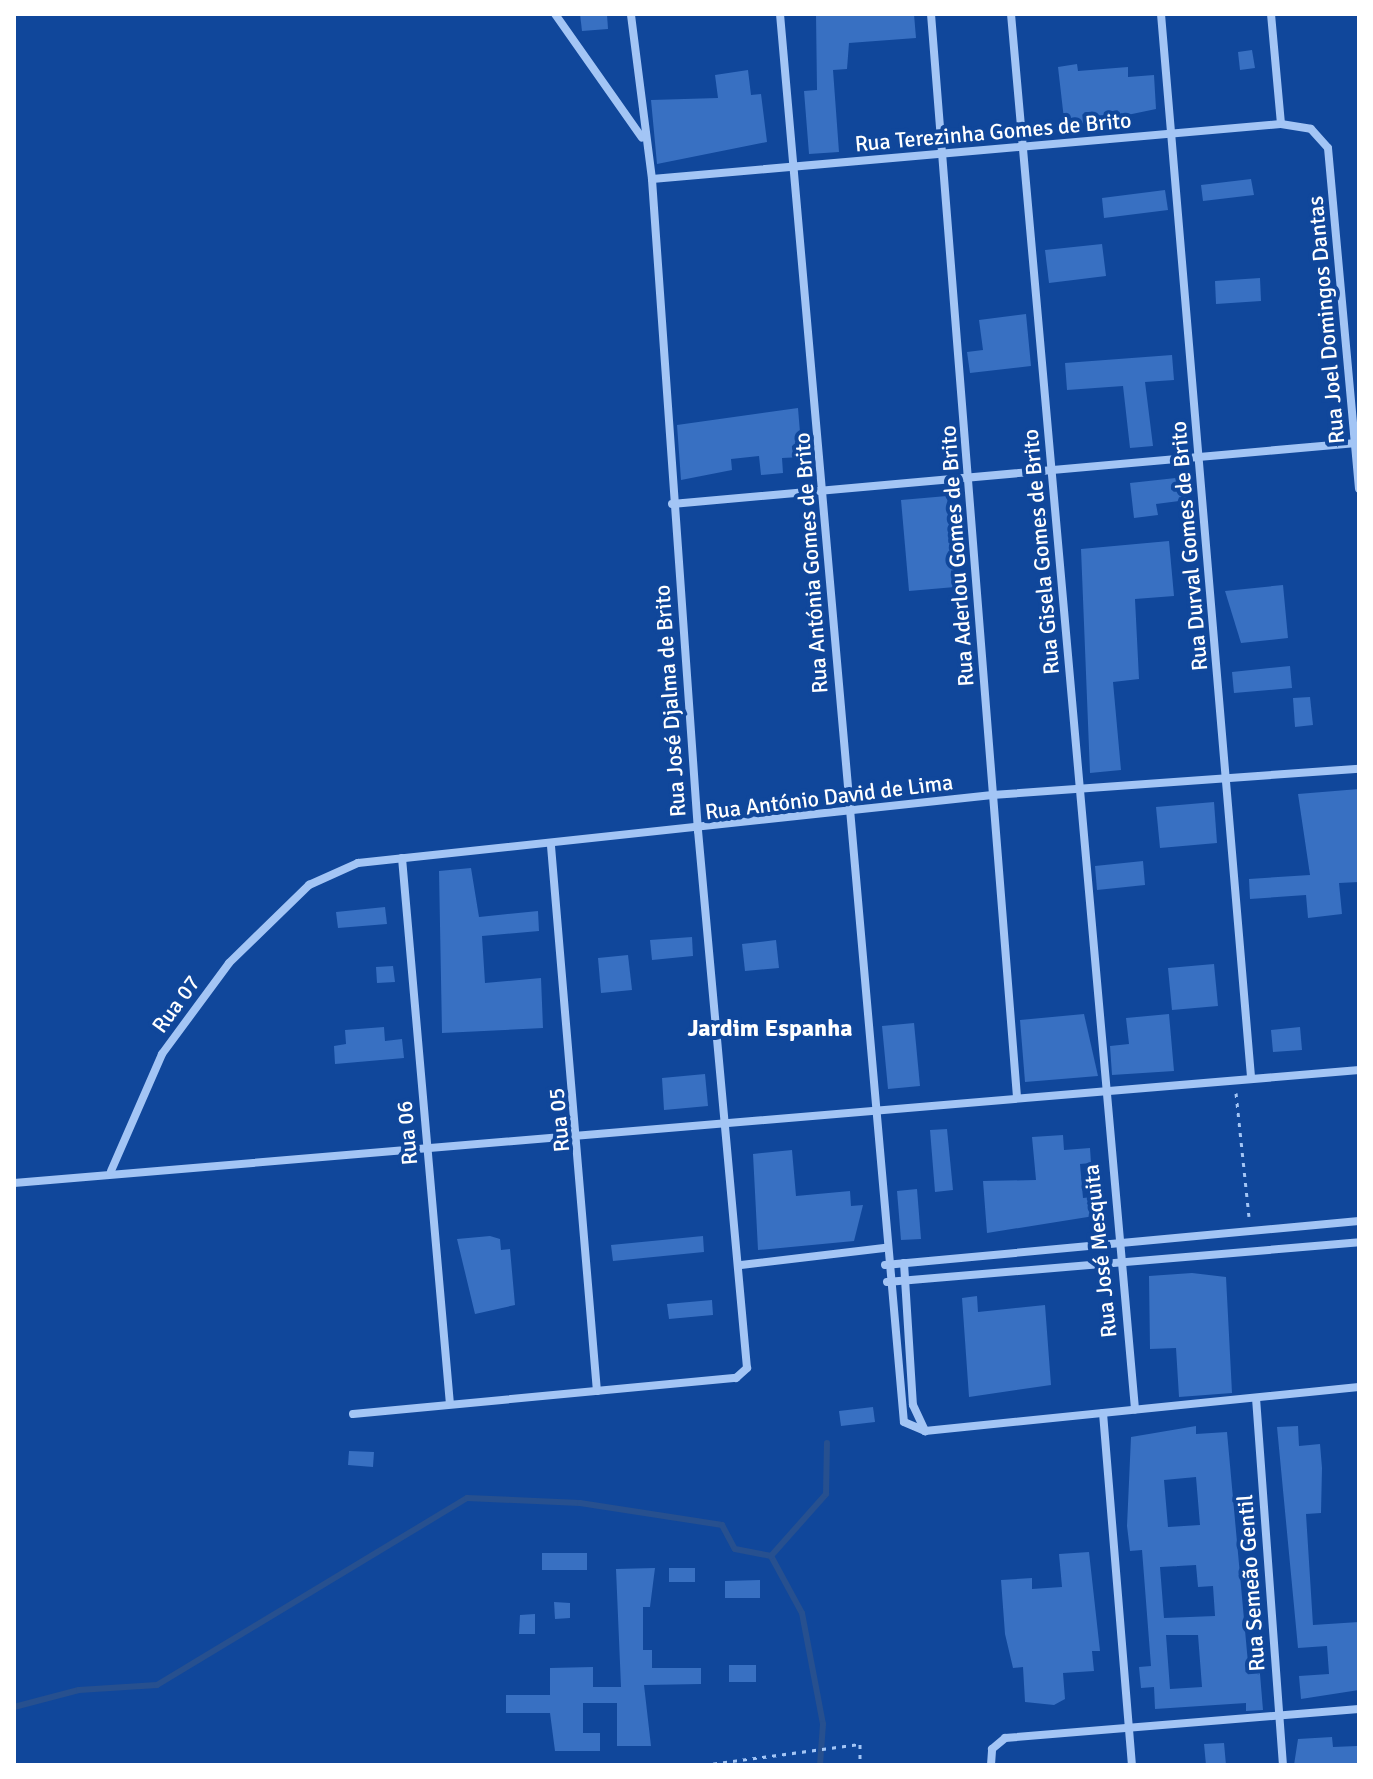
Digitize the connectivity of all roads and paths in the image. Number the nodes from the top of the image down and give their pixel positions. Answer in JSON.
{"nodes":[{"id":1,"x":555,"y":14,"type":"edge"},
{"id":2,"x":631,"y":14,"type":"edge"},
{"id":3,"x":780,"y":14,"type":"edge"},
{"id":4,"x":931,"y":14,"type":"edge"},
{"id":5,"x":1011,"y":14,"type":"edge"},
{"id":6,"x":1161,"y":14,"type":"edge"},
{"id":7,"x":1271,"y":14,"type":"edge"},
{"id":8,"x":1281,"y":124,"type":"junction"},
{"id":9,"x":1174,"y":134,"type":"junction"},
{"id":10,"x":642,"y":138,"type":"junction"},
{"id":11,"x":1022,"y":146,"type":"junction"},
{"id":12,"x":1328,"y":148,"type":"joint"},
{"id":13,"x":942,"y":153,"type":"junction"},
{"id":14,"x":795,"y":168,"type":"junction"},
{"id":15,"x":652,"y":179,"type":"junction"},
{"id":16,"x":1356,"y":443,"type":"junction"},
{"id":17,"x":1200,"y":454,"type":"junction"},
{"id":18,"x":1052,"y":467,"type":"junction"},
{"id":19,"x":970,"y":473,"type":"junction"},
{"id":20,"x":824,"y":487,"type":"junction"},
{"id":21,"x":1359,"y":489,"type":"edge"},
{"id":22,"x":672,"y":504,"type":"junction"},
{"id":23,"x":1359,"y":769,"type":"edge"},
{"id":24,"x":1227,"y":778,"type":"junction"},
{"id":25,"x":1079,"y":791,"type":"junction"},
{"id":26,"x":992,"y":795,"type":"junction"},
{"id":27,"x":847,"y":811,"type":"junction"},
{"id":28,"x":698,"y":831,"type":"junction"},
{"id":29,"x":551,"y":846,"type":"junction"},
{"id":30,"x":402,"y":858,"type":"junction"},
{"id":31,"x":309,"y":885,"type":"joint"},
{"id":32,"x":1359,"y":1070,"type":"edge"},
{"id":33,"x":1251,"y":1076,"type":"junction"},
{"id":34,"x":1234,"y":1077,"type":"junction"},
{"id":35,"x":1101,"y":1088,"type":"junction"},
{"id":36,"x":1017,"y":1096,"type":"junction"},
{"id":37,"x":871,"y":1110,"type":"junction"},
{"id":38,"x":725,"y":1124,"type":"junction"},
{"id":39,"x":579,"y":1135,"type":"junction"},
{"id":40,"x":426,"y":1146,"type":"junction"},
{"id":41,"x":111,"y":1171,"type":"junction"},
{"id":42,"x":14,"y":1183,"type":"edge"},
{"id":43,"x":1359,"y":1221,"type":"edge"},
{"id":44,"x":1251,"y":1231,"type":"junction"},
{"id":45,"x":1359,"y":1242,"type":"edge"},
{"id":46,"x":1118,"y":1243,"type":"junction"},
{"id":47,"x":884,"y":1248,"type":"junction"},
{"id":48,"x":904,"y":1263,"type":"junction"},
{"id":49,"x":741,"y":1265,"type":"junction"},
{"id":50,"x":885,"y":1265,"type":"junction"},
{"id":51,"x":1119,"y":1265,"type":"junction"},
{"id":52,"x":906,"y":1281,"type":"junction"},
{"id":53,"x":887,"y":1282,"type":"junction"},
{"id":54,"x":1359,"y":1387,"type":"edge"},
{"id":55,"x":597,"y":1391,"type":"junction"},
{"id":56,"x":1256,"y":1398,"type":"junction"},
{"id":57,"x":450,"y":1404,"type":"junction"},
{"id":58,"x":1135,"y":1410,"type":"junction"},
{"id":59,"x":1103,"y":1413,"type":"junction"},
{"id":60,"x":353,"y":1414,"type":"dead end"},
{"id":61,"x":925,"y":1431,"type":"junction"},
{"id":62,"x":1359,"y":1709,"type":"edge"},
{"id":63,"x":1279,"y":1715,"type":"junction"},
{"id":64,"x":1129,"y":1727,"type":"junction"},
{"id":65,"x":991,"y":1762,"type":"edge"},
{"id":66,"x":729,"y":1763,"type":"edge"},
{"id":67,"x":703,"y":1765,"type":"edge"},
{"id":68,"x":860,"y":1765,"type":"edge"},
{"id":69,"x":1132,"y":1765,"type":"edge"},
{"id":70,"x":1283,"y":1765,"type":"edge"}],
"edges":[{"from":1,"to":10,"type":"street"},
{"from":2,"to":10,"type":"street","name":"Rua José Djalma de Brito"},
{"from":3,"to":14,"type":"street","name":"Rua Antónia Gomes de Brito"},
{"from":4,"to":13,"type":"street","name":"Rua Aderlou Gomes de Brito"},
{"from":5,"to":11,"type":"street","name":"Rua Gisela Gomes de Brito"},
{"from":6,"to":9,"type":"street","name":"Rua Durval Gomes de Brito"},
{"from":7,"to":8,"type":"street"},
{"from":8,"to":9,"type":"street","name":"Rua Terezinha Gomes de Brito"},
{"from":8,"to":12,"type":"street","name":"Rua Terezinha Gomes de Brito"},
{"from":9,"to":11,"type":"street","name":"Rua Terezinha Gomes de Brito"},
{"from":9,"to":17,"type":"street","name":"Rua Durval Gomes de Brito"},
{"from":10,"to":15,"type":"street","name":"Rua José Djalma de Brito"},
{"from":11,"to":13,"type":"street","name":"Rua Terezinha Gomes de Brito"},
{"from":11,"to":18,"type":"street","name":"Rua Gisela Gomes de Brito"},
{"from":12,"to":16,"type":"street","name":"Rua Joel Domingos Dantas"},
{"from":13,"to":14,"type":"street","name":"Rua Terezinha Gomes de Brito"},
{"from":13,"to":19,"type":"street","name":"Rua Aderlou Gomes de Brito"},
{"from":14,"to":15,"type":"street","name":"Rua Terezinha Gomes de Brito"},
{"from":14,"to":20,"type":"street","name":"Rua Antónia Gomes de Brito"},
{"from":15,"to":22,"type":"street","name":"Rua José Djalma de Brito"},
{"from":16,"to":17,"type":"street"},
{"from":16,"to":21,"type":"street","name":"Rua Joel Domingos Dantas"},
{"from":17,"to":18,"type":"street"},
{"from":17,"to":24,"type":"street","name":"Rua Durval Gomes de Brito"},
{"from":18,"to":19,"type":"street"},
{"from":18,"to":25,"type":"street","name":"Rua Gisela Gomes de Brito"},
{"from":19,"to":20,"type":"street"},
{"from":19,"to":26,"type":"street","name":"Rua Aderlou Gomes de Brito"},
{"from":20,"to":22,"type":"street"},
{"from":20,"to":27,"type":"street","name":"Rua Antónia Gomes de Brito"},
{"from":22,"to":28,"type":"street","name":"Rua José Djalma de Brito"},
{"from":23,"to":24,"type":"street","name":"Rua António David de Lima"},
{"from":24,"to":25,"type":"street","name":"Rua António David de Lima"},
{"from":24,"to":33,"type":"street","name":"Rua Durval Gomes de Brito"},
{"from":25,"to":26,"type":"street","name":"Rua António David de Lima"},
{"from":25,"to":35,"type":"street","name":"Rua Gisela Gomes de Brito"},
{"from":26,"to":27,"type":"street","name":"Rua António David de Lima"},
{"from":26,"to":36,"type":"street","name":"Rua Aderlou Gomes de Brito"},
{"from":27,"to":28,"type":"street","name":"Rua António David de Lima"},
{"from":27,"to":37,"type":"street","name":"Rua Antónia Gomes de Brito"},
{"from":28,"to":29,"type":"street","name":"Rua António David de Lima"},
{"from":28,"to":38,"type":"street","name":"Rua José Djalma de Brito"},
{"from":29,"to":30,"type":"street","name":"Rua António David de Lima"},
{"from":29,"to":39,"type":"street","name":"Rua 05"},
{"from":30,"to":31,"type":"street","name":"Rua António David de Lima"},
{"from":30,"to":40,"type":"street","name":"Rua 06"},
{"from":31,"to":41,"type":"street","name":"Rua 07"},
{"from":32,"to":33,"type":"street"},
{"from":33,"to":34,"type":"street"},
{"from":34,"to":35,"type":"street"},
{"from":34,"to":44,"type":"path"},
{"from":35,"to":36,"type":"street"},
{"from":35,"to":46,"type":"street","name":"Rua José Mesquita"},
{"from":36,"to":37,"type":"street"},
{"from":37,"to":38,"type":"street"},
{"from":37,"to":47,"type":"street","name":"Rua Antónia Gomes de Brito"},
{"from":38,"to":39,"type":"street"},
{"from":38,"to":49,"type":"street","name":"Rua José Djalma de Brito"},
{"from":39,"to":40,"type":"street"},
{"from":39,"to":55,"type":"street","name":"Rua 05"},
{"from":40,"to":41,"type":"street"},
{"from":40,"to":57,"type":"street","name":"Rua 06"},
{"from":41,"to":42,"type":"street"},
{"from":43,"to":44,"type":"street"},
{"from":44,"to":46,"type":"street"},
{"from":45,"to":51,"type":"street"},
{"from":46,"to":48,"type":"street"},
{"from":46,"to":51,"type":"street","name":"Rua José Mesquita"},
{"from":47,"to":49,"type":"street"},
{"from":47,"to":50,"type":"street","name":"Rua Antónia Gomes de Brito"},
{"from":48,"to":50,"type":"street"},
{"from":48,"to":52,"type":"street"},
{"from":49,"to":55,"type":"street","name":"Rua José Djalma de Brito"},
{"from":50,"to":53,"type":"street","name":"Rua Antónia Gomes de Brito"},
{"from":51,"to":52,"type":"street"},
{"from":51,"to":58,"type":"street","name":"Rua José Mesquita"},
{"from":52,"to":53,"type":"street"},
{"from":52,"to":61,"type":"street"},
{"from":53,"to":61,"type":"street","name":"Rua Antónia Gomes de Brito"},
{"from":54,"to":56,"type":"street"},
{"from":55,"to":57,"type":"street"},
{"from":56,"to":58,"type":"street"},
{"from":56,"to":63,"type":"street","name":"Rua Semeão Gentil"},
{"from":57,"to":60,"type":"street"},
{"from":58,"to":59,"type":"street"},
{"from":59,"to":61,"type":"street"},
{"from":59,"to":64,"type":"street"},
{"from":62,"to":63,"type":"street"},
{"from":63,"to":64,"type":"street"},
{"from":63,"to":70,"type":"street","name":"Rua Semeão Gentil"},
{"from":64,"to":65,"type":"street"},
{"from":64,"to":69,"type":"street"},
{"from":66,"to":67,"type":"path"},
{"from":66,"to":68,"type":"path"}]}
